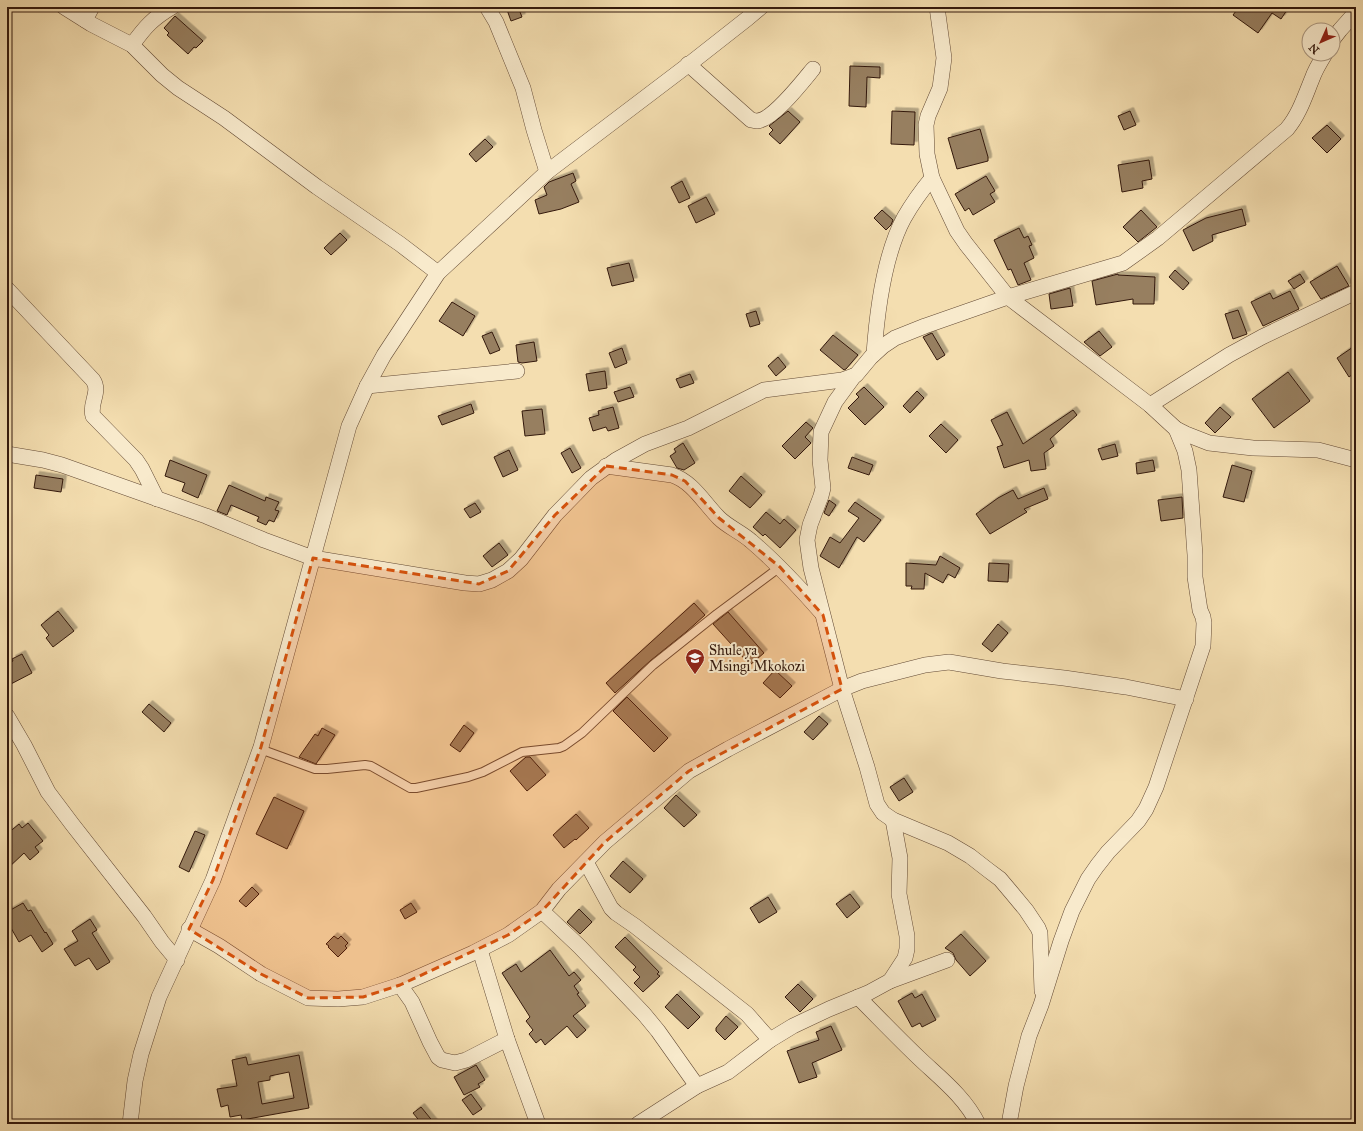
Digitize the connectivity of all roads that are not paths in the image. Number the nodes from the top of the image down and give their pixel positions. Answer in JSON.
{"nodes":[{"id":1,"x":64,"y":7,"type":"edge"},
{"id":2,"x":92,"y":7,"type":"edge"},
{"id":3,"x":172,"y":7,"type":"edge"},
{"id":4,"x":487,"y":7,"type":"edge"},
{"id":5,"x":760,"y":7,"type":"edge"},
{"id":6,"x":937,"y":7,"type":"edge"},
{"id":7,"x":1356,"y":12,"type":"edge"},
{"id":8,"x":85,"y":20,"type":"junction"},
{"id":9,"x":1341,"y":29,"type":"edge"},
{"id":10,"x":132,"y":45,"type":"junction"},
{"id":11,"x":1320,"y":62,"type":"edge"},
{"id":12,"x":688,"y":64,"type":"junction"},
{"id":13,"x":813,"y":69,"type":"dead end"},
{"id":14,"x":547,"y":172,"type":"junction"},
{"id":15,"x":932,"y":178,"type":"junction"},
{"id":16,"x":438,"y":273,"type":"junction"},
{"id":17,"x":7,"y":289,"type":"edge"},
{"id":18,"x":1356,"y":292,"type":"edge"},
{"id":19,"x":1008,"y":297,"type":"junction"},
{"id":20,"x":874,"y":354,"type":"junction"},
{"id":21,"x":517,"y":371,"type":"dead end"},
{"id":22,"x":854,"y":376,"type":"junction"},
{"id":23,"x":367,"y":386,"type":"junction"},
{"id":24,"x":1150,"y":405,"type":"junction"},
{"id":25,"x":1176,"y":429,"type":"junction"},
{"id":26,"x":7,"y":454,"type":"edge"},
{"id":27,"x":1356,"y":460,"type":"edge"},
{"id":28,"x":606,"y":466,"type":"junction"},
{"id":29,"x":157,"y":499,"type":"junction"},
{"id":30,"x":313,"y":558,"type":"junction"},
{"id":31,"x":780,"y":567,"type":"junction"},
{"id":32,"x":823,"y":615,"type":"junction"},
{"id":33,"x":842,"y":689,"type":"junction"},
{"id":34,"x":1186,"y":699,"type":"junction"},
{"id":35,"x":7,"y":716,"type":"edge"},
{"id":36,"x":260,"y":749,"type":"junction"},
{"id":37,"x":893,"y":820,"type":"junction"},
{"id":38,"x":586,"y":862,"type":"junction"},
{"id":39,"x":542,"y":911,"type":"junction"},
{"id":40,"x":189,"y":929,"type":"junction"},
{"id":41,"x":480,"y":950,"type":"junction"},
{"id":42,"x":177,"y":960,"type":"junction"},
{"id":43,"x":947,"y":960,"type":"dead end"},
{"id":44,"x":890,"y":981,"type":"junction"},
{"id":45,"x":400,"y":985,"type":"junction"},
{"id":46,"x":858,"y":997,"type":"junction"},
{"id":47,"x":1042,"y":1000,"type":"junction"},
{"id":48,"x":507,"y":1039,"type":"junction"},
{"id":49,"x":770,"y":1040,"type":"junction"},
{"id":50,"x":697,"y":1086,"type":"junction"},
{"id":51,"x":130,"y":1124,"type":"edge"},
{"id":52,"x":538,"y":1124,"type":"edge"},
{"id":53,"x":638,"y":1124,"type":"edge"},
{"id":54,"x":978,"y":1124,"type":"edge"},
{"id":55,"x":1009,"y":1124,"type":"edge"}],
"edges":[{"from":1,"to":8,"type":"street"},
{"from":2,"to":8,"type":"street"},
{"from":3,"to":10,"type":"street"},
{"from":4,"to":14,"type":"street"},
{"from":5,"to":12,"type":"street"},
{"from":6,"to":15,"type":"street"},
{"from":7,"to":9,"type":"street"},
{"from":8,"to":10,"type":"street"},
{"from":10,"to":16,"type":"street"},
{"from":11,"to":19,"type":"street"},
{"from":12,"to":13,"type":"street"},
{"from":12,"to":14,"type":"street"},
{"from":14,"to":16,"type":"street"},
{"from":15,"to":19,"type":"street"},
{"from":15,"to":20,"type":"street"},
{"from":16,"to":23,"type":"street"},
{"from":17,"to":29,"type":"street"},
{"from":18,"to":24,"type":"street"},
{"from":19,"to":20,"type":"street"},
{"from":19,"to":24,"type":"street"},
{"from":20,"to":22,"type":"street"},
{"from":21,"to":23,"type":"street"},
{"from":22,"to":28,"type":"street"},
{"from":22,"to":32,"type":"street"},
{"from":23,"to":30,"type":"street"},
{"from":24,"to":25,"type":"street"},
{"from":25,"to":27,"type":"street"},
{"from":25,"to":34,"type":"street"},
{"from":26,"to":29,"type":"street"},
{"from":28,"to":30,"type":"street"},
{"from":28,"to":31,"type":"street"},
{"from":29,"to":30,"type":"street"},
{"from":30,"to":36,"type":"street"},
{"from":31,"to":32,"type":"street"},
{"from":31,"to":36,"type":"lane"},
{"from":32,"to":33,"type":"street"},
{"from":33,"to":34,"type":"street"},
{"from":33,"to":37,"type":"street"},
{"from":33,"to":38,"type":"street"},
{"from":34,"to":47,"type":"street"},
{"from":35,"to":42,"type":"street"},
{"from":36,"to":40,"type":"street"},
{"from":37,"to":44,"type":"street"},
{"from":37,"to":47,"type":"street"},
{"from":38,"to":39,"type":"street"},
{"from":38,"to":49,"type":"street"},
{"from":39,"to":41,"type":"street"},
{"from":39,"to":50,"type":"street"},
{"from":40,"to":42,"type":"street"},
{"from":40,"to":45,"type":"street"},
{"from":41,"to":45,"type":"street"},
{"from":41,"to":48,"type":"street"},
{"from":42,"to":51,"type":"street"},
{"from":43,"to":44,"type":"street"},
{"from":44,"to":46,"type":"street"},
{"from":45,"to":48,"type":"street"},
{"from":46,"to":49,"type":"street"},
{"from":46,"to":54,"type":"street"},
{"from":47,"to":55,"type":"street"},
{"from":48,"to":52,"type":"street"},
{"from":49,"to":50,"type":"street"},
{"from":50,"to":53,"type":"street"}]}
